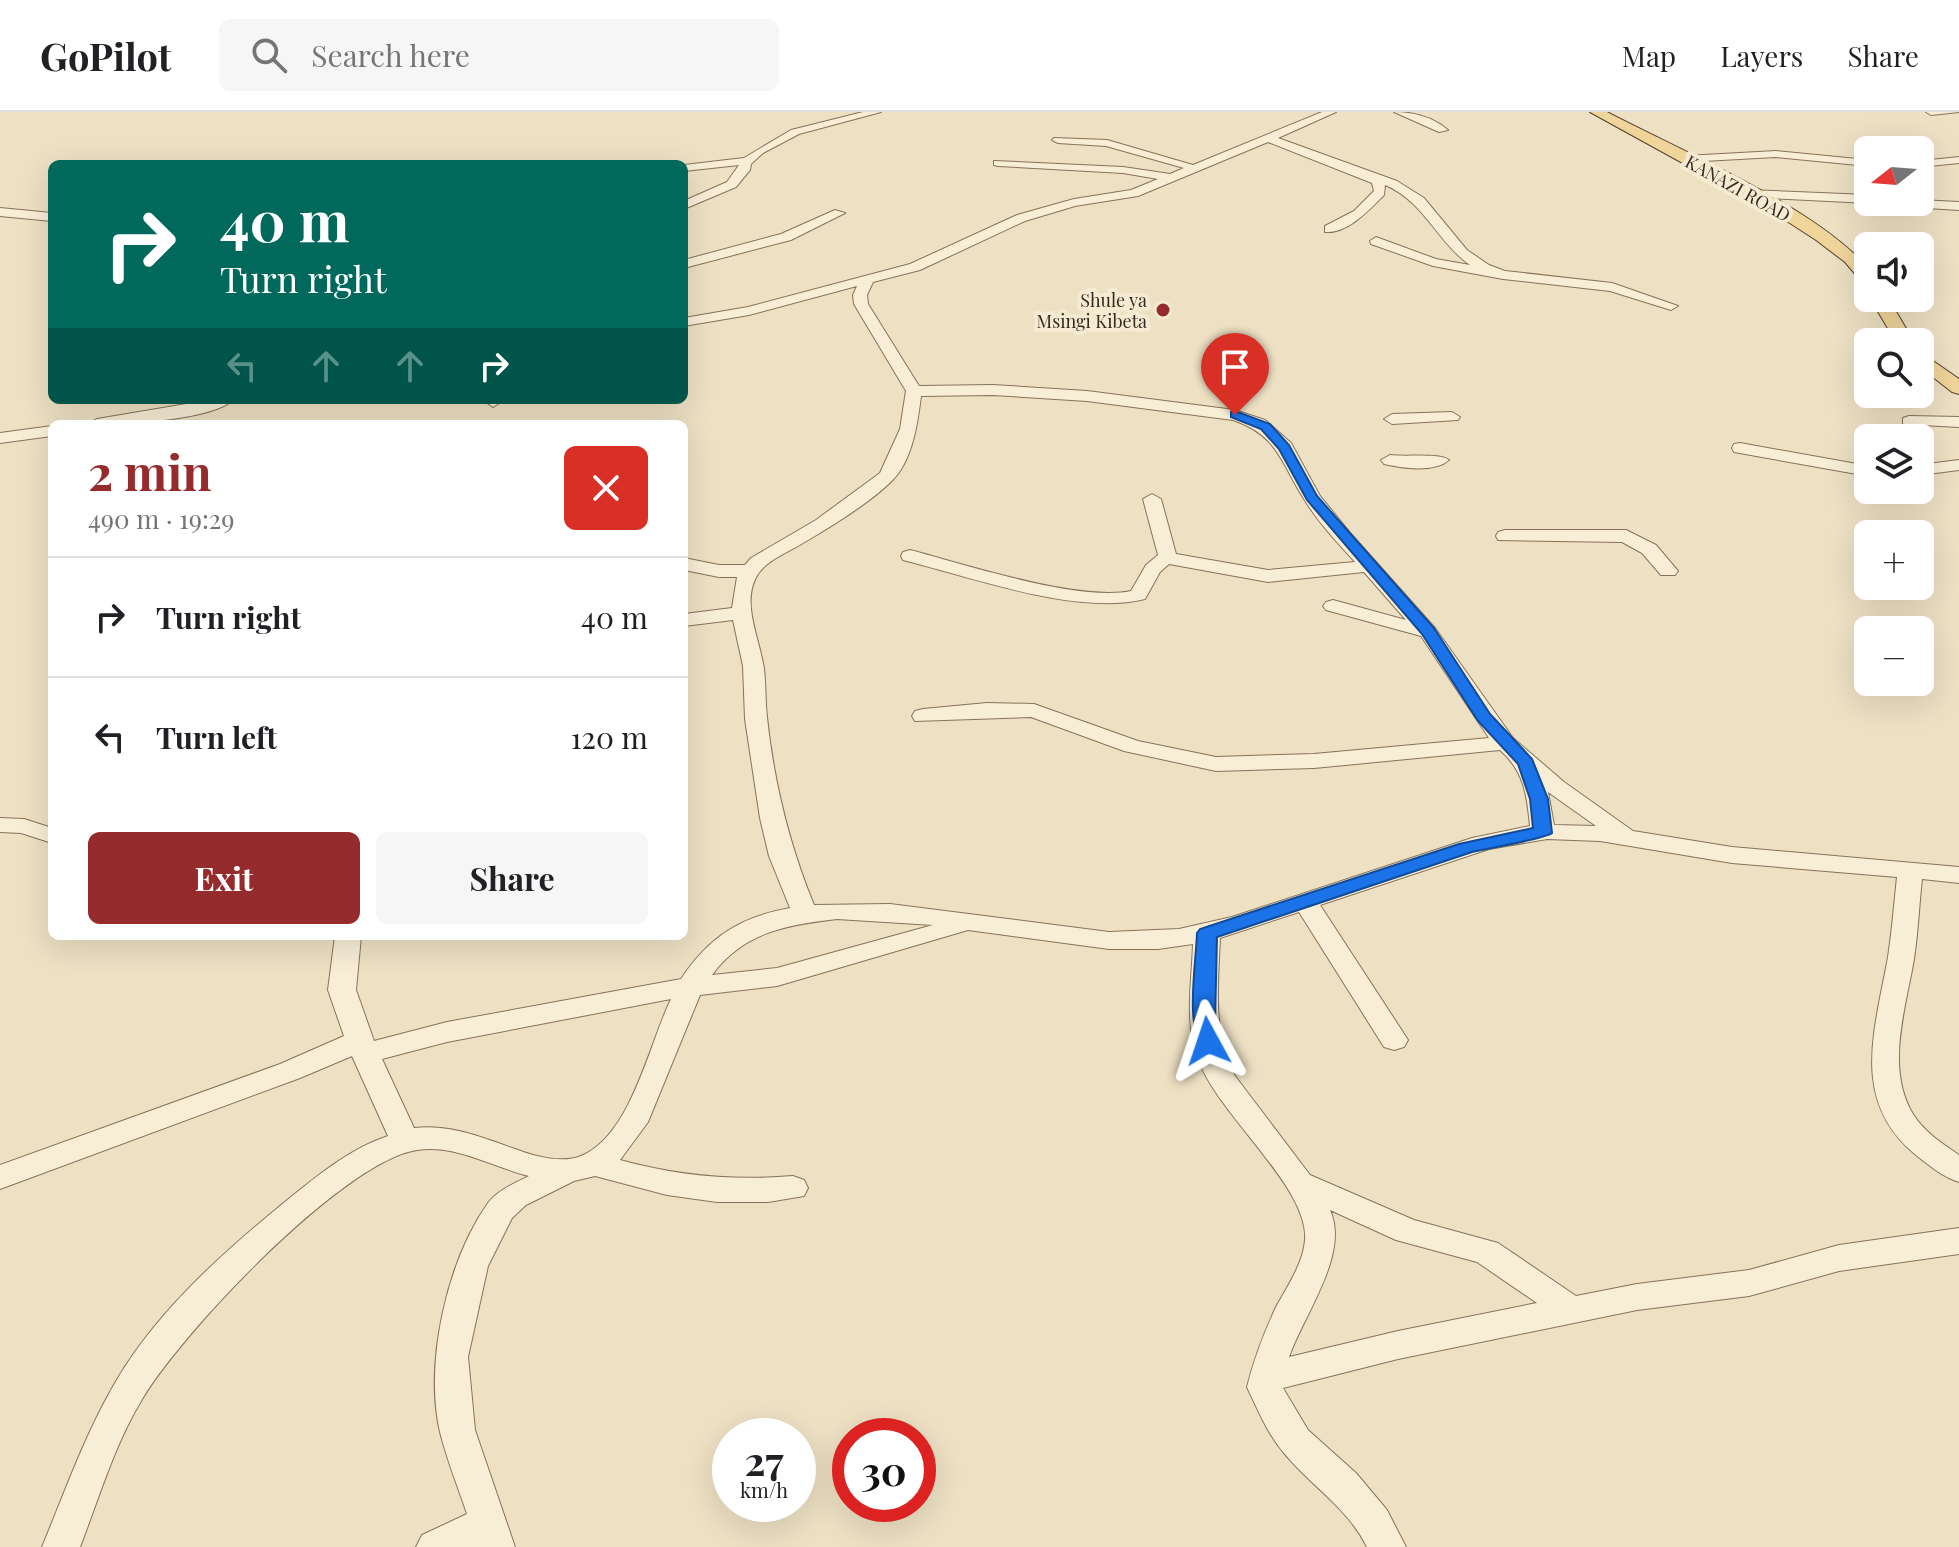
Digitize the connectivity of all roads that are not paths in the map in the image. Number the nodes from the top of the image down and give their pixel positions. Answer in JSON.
{"nodes":[{"id":1,"x":876,"y":112,"type":"edge"},
{"id":2,"x":1331,"y":112,"type":"edge"},
{"id":3,"x":1399,"y":112,"type":"edge"},
{"id":4,"x":1597,"y":112,"type":"edge"},
{"id":5,"x":1931,"y":112,"type":"edge"},
{"id":6,"x":1954,"y":112,"type":"edge"},
{"id":7,"x":1443,"y":130,"type":"dead end"},
{"id":8,"x":1269,"y":138,"type":"junction"},
{"id":9,"x":1058,"y":140,"type":"dead end"},
{"id":10,"x":1685,"y":159,"type":"junction"},
{"id":11,"x":1959,"y":160,"type":"edge"},
{"id":12,"x":748,"y":161,"type":"junction"},
{"id":13,"x":1854,"y":162,"type":"edge"},
{"id":14,"x":998,"y":163,"type":"dead end"},
{"id":15,"x":1934,"y":163,"type":"edge"},
{"id":16,"x":688,"y":168,"type":"edge"},
{"id":17,"x":1198,"y":169,"type":"junction"},
{"id":18,"x":1174,"y":178,"type":"junction"},
{"id":19,"x":1375,"y":179,"type":"junction"},
{"id":20,"x":1749,"y":194,"type":"junction"},
{"id":21,"x":1854,"y":198,"type":"edge"},
{"id":22,"x":688,"y":203,"type":"edge"},
{"id":23,"x":1934,"y":204,"type":"edge"},
{"id":24,"x":1959,"y":206,"type":"edge"},
{"id":25,"x":0,"y":212,"type":"edge"},
{"id":26,"x":839,"y":213,"type":"dead end"},
{"id":27,"x":48,"y":217,"type":"edge"},
{"id":28,"x":1330,"y":229,"type":"dead end"},
{"id":29,"x":1376,"y":241,"type":"dead end"},
{"id":30,"x":1854,"y":260,"type":"edge"},
{"id":31,"x":688,"y":263,"type":"edge"},
{"id":32,"x":1493,"y":272,"type":"junction"},
{"id":33,"x":867,"y":281,"type":"junction"},
{"id":34,"x":797,"y":298,"type":"junction"},
{"id":35,"x":1671,"y":306,"type":"dead end"},
{"id":36,"x":852,"y":309,"type":"junction"},
{"id":37,"x":688,"y":321,"type":"edge"},
{"id":38,"x":1934,"y":369,"type":"edge"},
{"id":39,"x":1959,"y":388,"type":"edge"},
{"id":40,"x":914,"y":391,"type":"junction"},
{"id":41,"x":214,"y":404,"type":"edge"},
{"id":42,"x":1452,"y":417,"type":"dead end"},
{"id":43,"x":1392,"y":419,"type":"dead end"},
{"id":44,"x":123,"y":420,"type":"edge"},
{"id":45,"x":1909,"y":421,"type":"dead end"},
{"id":46,"x":1959,"y":422,"type":"edge"},
{"id":47,"x":48,"y":432,"type":"edge"},
{"id":48,"x":0,"y":438,"type":"edge"},
{"id":49,"x":1740,"y":448,"type":"dead end"},
{"id":50,"x":1390,"y":460,"type":"dead end"},
{"id":51,"x":1440,"y":460,"type":"dead end"},
{"id":52,"x":1959,"y":465,"type":"edge"},
{"id":53,"x":1854,"y":468,"type":"edge"},
{"id":54,"x":1934,"y":468,"type":"edge"},
{"id":55,"x":1152,"y":499,"type":"dead end"},
{"id":56,"x":1505,"y":536,"type":"dead end"},
{"id":57,"x":910,"y":556,"type":"dead end"},
{"id":58,"x":1168,"y":558,"type":"junction"},
{"id":59,"x":688,"y":565,"type":"edge"},
{"id":60,"x":1370,"y":566,"type":"junction"},
{"id":61,"x":750,"y":571,"type":"junction"},
{"id":62,"x":1668,"y":571,"type":"dead end"},
{"id":63,"x":1333,"y":606,"type":"dead end"},
{"id":64,"x":740,"y":613,"type":"junction"},
{"id":65,"x":688,"y":620,"type":"edge"},
{"id":66,"x":1428,"y":632,"type":"junction"},
{"id":67,"x":923,"y":716,"type":"dead end"},
{"id":68,"x":1505,"y":743,"type":"junction"},
{"id":69,"x":1526,"y":763,"type":"junction"},
{"id":70,"x":0,"y":825,"type":"edge"},
{"id":71,"x":1543,"y":833,"type":"junction"},
{"id":72,"x":1623,"y":834,"type":"junction"},
{"id":73,"x":48,"y":835,"type":"edge"},
{"id":74,"x":1910,"y":870,"type":"junction"},
{"id":75,"x":1959,"y":875,"type":"edge"},
{"id":76,"x":1305,"y":901,"type":"junction"},
{"id":77,"x":804,"y":911,"type":"junction"},
{"id":78,"x":970,"y":923,"type":"junction"},
{"id":79,"x":1207,"y":933,"type":"junction"},
{"id":80,"x":348,"y":940,"type":"edge"},
{"id":81,"x":688,"y":987,"type":"junction"},
{"id":82,"x":1394,"y":1040,"type":"dead end"},
{"id":83,"x":362,"y":1047,"type":"junction"},
{"id":84,"x":404,"y":1140,"type":"junction"},
{"id":85,"x":582,"y":1167,"type":"junction"},
{"id":86,"x":1959,"y":1170,"type":"edge"},
{"id":87,"x":0,"y":1177,"type":"edge"},
{"id":88,"x":1302,"y":1184,"type":"junction"},
{"id":89,"x":793,"y":1188,"type":"dead end"},
{"id":90,"x":1959,"y":1241,"type":"edge"},
{"id":91,"x":1573,"y":1311,"type":"junction"},
{"id":92,"x":1266,"y":1377,"type":"junction"},
{"id":93,"x":492,"y":1534,"type":"edge"},
{"id":94,"x":61,"y":1547,"type":"edge"},
{"id":95,"x":435,"y":1547,"type":"edge"},
{"id":96,"x":1387,"y":1547,"type":"edge"}],
"edges":[{"from":1,"to":12,"type":"street"},
{"from":2,"to":8,"type":"street"},
{"from":3,"to":7,"type":"street"},
{"from":4,"to":10,"type":"main road","name":"KANAZI ROAD"},
{"from":5,"to":6,"type":"street"},
{"from":8,"to":17,"type":"street"},
{"from":8,"to":19,"type":"street"},
{"from":9,"to":17,"type":"street"},
{"from":10,"to":13,"type":"street"},
{"from":10,"to":20,"type":"main road","name":"KANAZI ROAD"},
{"from":11,"to":15,"type":"street"},
{"from":12,"to":16,"type":"street"},
{"from":12,"to":22,"type":"street"},
{"from":14,"to":18,"type":"street"},
{"from":17,"to":18,"type":"street"},
{"from":18,"to":33,"type":"street"},
{"from":19,"to":28,"type":"street"},
{"from":19,"to":32,"type":"street"},
{"from":20,"to":21,"type":"street"},
{"from":20,"to":30,"type":"main road","name":"KANAZI ROAD"},
{"from":23,"to":24,"type":"street"},
{"from":25,"to":27,"type":"street"},
{"from":26,"to":31,"type":"street"},
{"from":29,"to":32,"type":"street"},
{"from":32,"to":35,"type":"street"},
{"from":33,"to":34,"type":"street"},
{"from":33,"to":36,"type":"street"},
{"from":34,"to":36,"type":"street"},
{"from":34,"to":37,"type":"street"},
{"from":36,"to":40,"type":"street"},
{"from":38,"to":39,"type":"main road"},
{"from":40,"to":60,"type":"street"},
{"from":40,"to":61,"type":"street"},
{"from":41,"to":44,"type":"street"},
{"from":42,"to":43,"type":"street"},
{"from":45,"to":46,"type":"street"},
{"from":47,"to":48,"type":"street"},
{"from":49,"to":53,"type":"street"},
{"from":50,"to":51,"type":"street"},
{"from":52,"to":54,"type":"street"},
{"from":55,"to":58,"type":"street"},
{"from":56,"to":62,"type":"street"},
{"from":57,"to":58,"type":"street"},
{"from":58,"to":60,"type":"street"},
{"from":59,"to":61,"type":"street"},
{"from":60,"to":66,"type":"street"},
{"from":61,"to":64,"type":"street"},
{"from":63,"to":66,"type":"street"},
{"from":64,"to":65,"type":"street"},
{"from":64,"to":77,"type":"street"},
{"from":66,"to":68,"type":"street"},
{"from":67,"to":68,"type":"street"},
{"from":68,"to":69,"type":"street"},
{"from":69,"to":71,"type":"street"},
{"from":69,"to":72,"type":"street"},
{"from":70,"to":73,"type":"street"},
{"from":71,"to":72,"type":"street"},
{"from":71,"to":76,"type":"street"},
{"from":72,"to":74,"type":"street"},
{"from":74,"to":75,"type":"street"},
{"from":74,"to":86,"type":"street"},
{"from":76,"to":79,"type":"street"},
{"from":76,"to":82,"type":"street"},
{"from":77,"to":78,"type":"street"},
{"from":77,"to":81,"type":"street"},
{"from":78,"to":79,"type":"street"},
{"from":78,"to":81,"type":"street"},
{"from":79,"to":88,"type":"street"},
{"from":80,"to":83,"type":"street"},
{"from":81,"to":83,"type":"street"},
{"from":81,"to":85,"type":"street"},
{"from":83,"to":84,"type":"street"},
{"from":83,"to":87,"type":"street"},
{"from":84,"to":85,"type":"street"},
{"from":84,"to":94,"type":"street"},
{"from":85,"to":89,"type":"street"},
{"from":85,"to":93,"type":"street"},
{"from":88,"to":91,"type":"street"},
{"from":88,"to":92,"type":"street"},
{"from":90,"to":91,"type":"street"},
{"from":91,"to":92,"type":"street"},
{"from":92,"to":96,"type":"street"},
{"from":93,"to":95,"type":"street"}]}
